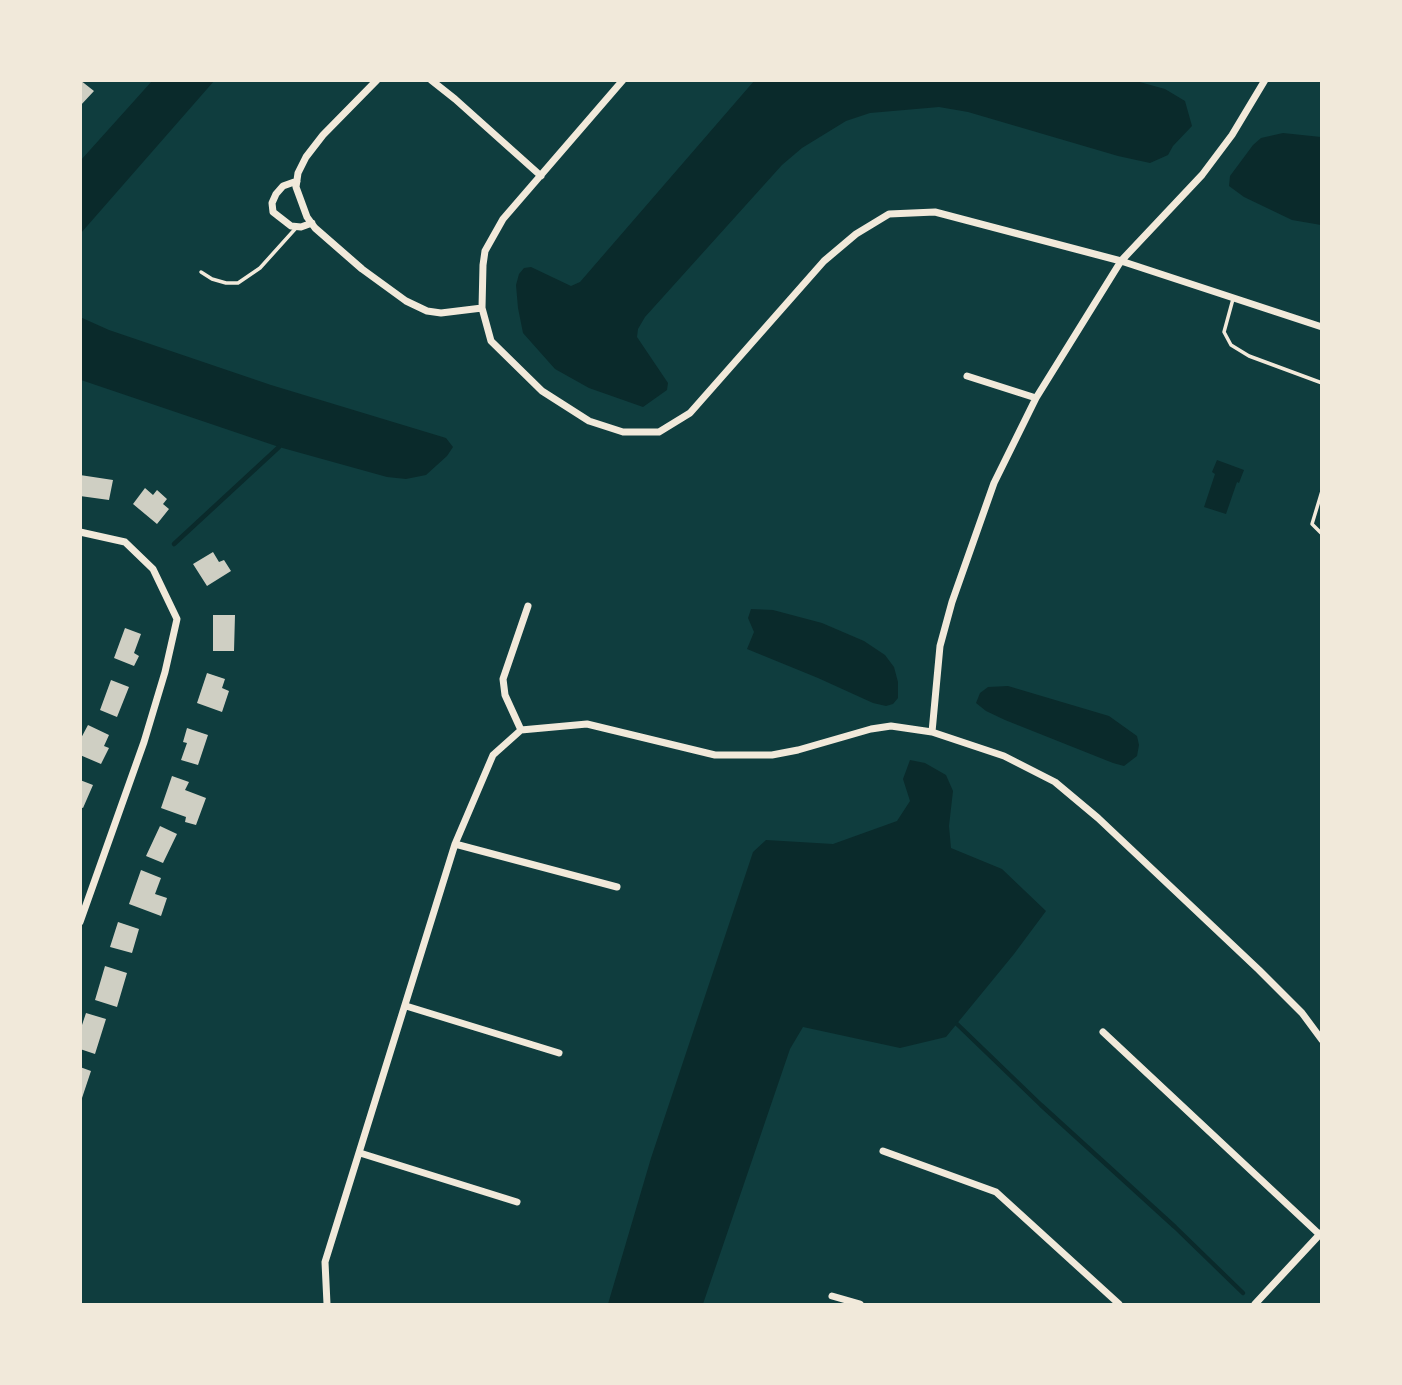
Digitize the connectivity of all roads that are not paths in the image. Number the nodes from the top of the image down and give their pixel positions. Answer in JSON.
{"nodes":[{"id":1,"x":377,"y":80,"type":"edge"},
{"id":2,"x":623,"y":80,"type":"edge"},
{"id":3,"x":1265,"y":80,"type":"edge"},
{"id":4,"x":432,"y":81,"type":"edge"},
{"id":5,"x":541,"y":176,"type":"junction"},
{"id":6,"x":297,"y":181,"type":"junction"},
{"id":7,"x":312,"y":223,"type":"junction"},
{"id":8,"x":297,"y":227,"type":"junction"},
{"id":9,"x":1121,"y":261,"type":"junction"},
{"id":10,"x":201,"y":272,"type":"dead end"},
{"id":11,"x":1233,"y":299,"type":"junction"},
{"id":12,"x":482,"y":308,"type":"junction"},
{"id":13,"x":1321,"y":327,"type":"edge"},
{"id":14,"x":967,"y":376,"type":"dead end"},
{"id":15,"x":1321,"y":383,"type":"edge"},
{"id":16,"x":1036,"y":398,"type":"junction"},
{"id":17,"x":1321,"y":491,"type":"edge"},
{"id":18,"x":80,"y":532,"type":"edge"},
{"id":19,"x":1321,"y":534,"type":"edge"},
{"id":20,"x":528,"y":606,"type":"dead end"},
{"id":21,"x":521,"y":730,"type":"junction"},
{"id":22,"x":932,"y":732,"type":"junction"},
{"id":23,"x":455,"y":844,"type":"junction"},
{"id":24,"x":617,"y":887,"type":"dead end"},
{"id":25,"x":80,"y":922,"type":"edge"},
{"id":26,"x":406,"y":1006,"type":"junction"},
{"id":27,"x":1103,"y":1032,"type":"dead end"},
{"id":28,"x":1321,"y":1040,"type":"edge"},
{"id":29,"x":559,"y":1053,"type":"dead end"},
{"id":30,"x":883,"y":1151,"type":"dead end"},
{"id":31,"x":360,"y":1153,"type":"junction"},
{"id":32,"x":517,"y":1202,"type":"dead end"},
{"id":33,"x":1321,"y":1234,"type":"edge"},
{"id":34,"x":832,"y":1296,"type":"dead end"},
{"id":35,"x":327,"y":1304,"type":"edge"},
{"id":36,"x":860,"y":1304,"type":"edge"},
{"id":37,"x":1119,"y":1304,"type":"edge"},
{"id":38,"x":1255,"y":1304,"type":"edge"}],
"edges":[{"from":1,"to":6,"type":"street"},
{"from":2,"to":5,"type":"street"},
{"from":3,"to":9,"type":"street"},
{"from":4,"to":5,"type":"street"},
{"from":5,"to":12,"type":"street"},
{"from":6,"to":7,"type":"street"},
{"from":6,"to":8,"type":"street"},
{"from":7,"to":8,"type":"street"},
{"from":7,"to":12,"type":"street"},
{"from":8,"to":10,"type":"lane"},
{"from":9,"to":11,"type":"street"},
{"from":9,"to":12,"type":"street"},
{"from":9,"to":16,"type":"street"},
{"from":11,"to":13,"type":"street"},
{"from":11,"to":15,"type":"lane"},
{"from":14,"to":16,"type":"street"},
{"from":16,"to":22,"type":"street"},
{"from":17,"to":19,"type":"lane"},
{"from":18,"to":25,"type":"street"},
{"from":20,"to":21,"type":"street"},
{"from":21,"to":22,"type":"street"},
{"from":21,"to":23,"type":"street"},
{"from":22,"to":28,"type":"street"},
{"from":23,"to":24,"type":"street"},
{"from":23,"to":26,"type":"street"},
{"from":26,"to":29,"type":"street"},
{"from":26,"to":31,"type":"street"},
{"from":27,"to":33,"type":"street"},
{"from":30,"to":37,"type":"street"},
{"from":31,"to":32,"type":"street"},
{"from":31,"to":35,"type":"street"},
{"from":33,"to":38,"type":"street"},
{"from":34,"to":36,"type":"street"}]}
